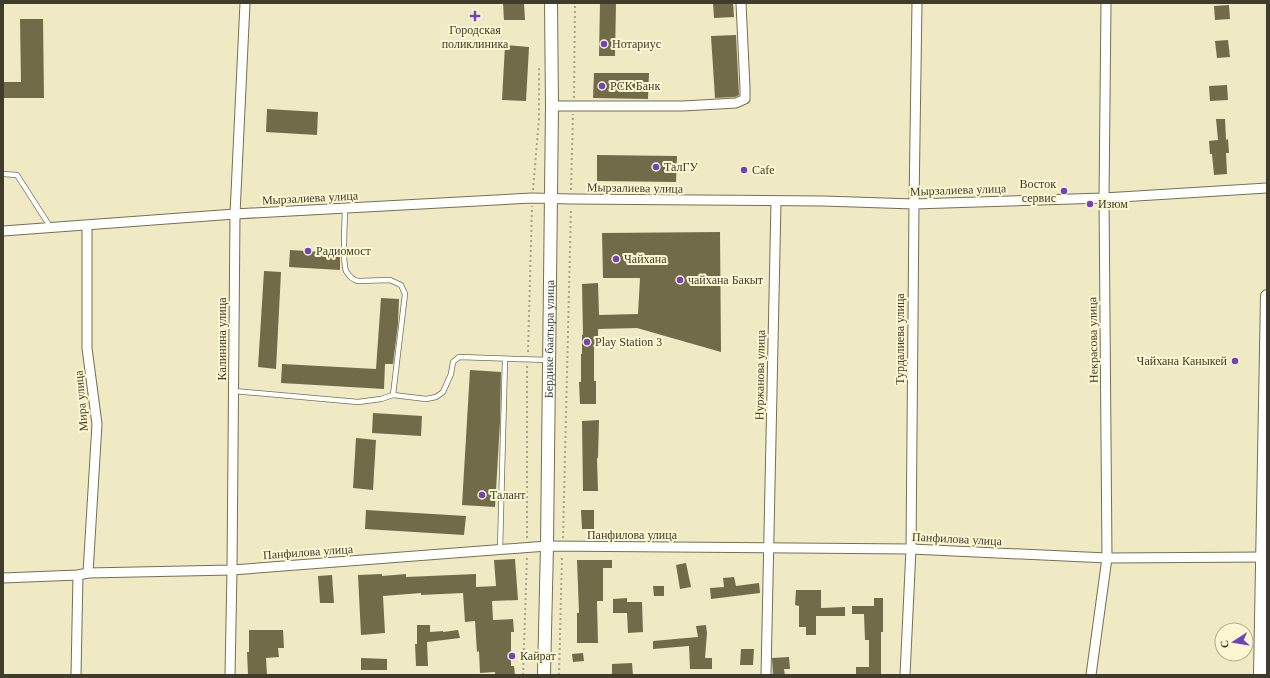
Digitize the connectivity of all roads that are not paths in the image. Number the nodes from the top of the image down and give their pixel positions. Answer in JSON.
{"nodes":[{"id":1,"x":244,"y":3,"type":"edge"},
{"id":2,"x":551,"y":3,"type":"edge"},
{"id":3,"x":741,"y":3,"type":"edge"},
{"id":4,"x":917,"y":3,"type":"edge"},
{"id":5,"x":1106,"y":3,"type":"edge"},
{"id":6,"x":552,"y":106,"type":"junction"},
{"id":7,"x":3,"y":174,"type":"edge"},
{"id":8,"x":1267,"y":188,"type":"edge"},
{"id":9,"x":550,"y":198,"type":"junction"},
{"id":10,"x":1104,"y":198,"type":"junction"},
{"id":11,"x":776,"y":202,"type":"junction"},
{"id":12,"x":914,"y":204,"type":"junction"},
{"id":13,"x":345,"y":208,"type":"junction"},
{"id":14,"x":235,"y":214,"type":"junction"},
{"id":15,"x":87,"y":226,"type":"junction"},
{"id":16,"x":51,"y":228,"type":"junction"},
{"id":17,"x":3,"y":231,"type":"edge"},
{"id":18,"x":1267,"y":296,"type":"edge"},
{"id":19,"x":505,"y":359,"type":"junction"},
{"id":20,"x":549,"y":360,"type":"junction"},
{"id":21,"x":234,"y":392,"type":"junction"},
{"id":22,"x":393,"y":395,"type":"junction"},
{"id":23,"x":547,"y":546,"type":"junction"},
{"id":24,"x":769,"y":548,"type":"junction"},
{"id":25,"x":911,"y":549,"type":"junction"},
{"id":26,"x":500,"y":550,"type":"junction"},
{"id":27,"x":1265,"y":557,"type":"edge"},
{"id":28,"x":1107,"y":558,"type":"junction"},
{"id":29,"x":232,"y":570,"type":"junction"},
{"id":30,"x":88,"y":573,"type":"junction"},
{"id":31,"x":78,"y":575,"type":"junction"},
{"id":32,"x":3,"y":578,"type":"edge"},
{"id":33,"x":76,"y":675,"type":"edge"},
{"id":34,"x":230,"y":675,"type":"edge"},
{"id":35,"x":544,"y":675,"type":"edge"},
{"id":36,"x":766,"y":675,"type":"edge"},
{"id":37,"x":905,"y":675,"type":"edge"},
{"id":38,"x":1091,"y":675,"type":"edge"},
{"id":39,"x":1260,"y":675,"type":"edge"}],
"edges":[{"from":1,"to":14,"type":"street","name":"Калинина улица"},
{"from":2,"to":6,"type":"street","name":"Бердике баатыра улица"},
{"from":3,"to":6,"type":"street"},
{"from":4,"to":12,"type":"street","name":"Турдалиева улица"},
{"from":5,"to":10,"type":"street","name":"Некрасова улица"},
{"from":6,"to":9,"type":"street","name":"Бердике баатыра улица"},
{"from":7,"to":16,"type":"lane"},
{"from":8,"to":10,"type":"street","name":"Мырзалиева улица"},
{"from":9,"to":11,"type":"street","name":"Мырзалиева улица"},
{"from":9,"to":13,"type":"street","name":"Мырзалиева улица"},
{"from":9,"to":20,"type":"street","name":"Бердике баатыра улица"},
{"from":10,"to":12,"type":"street","name":"Мырзалиева улица"},
{"from":10,"to":28,"type":"street","name":"Некрасова улица"},
{"from":11,"to":12,"type":"street","name":"Мырзалиева улица"},
{"from":11,"to":24,"type":"street","name":"Нуржанова улица"},
{"from":12,"to":25,"type":"street","name":"Турдалиева улица"},
{"from":13,"to":14,"type":"street","name":"Мырзалиева улица"},
{"from":13,"to":22,"type":"lane"},
{"from":14,"to":15,"type":"street","name":"Мырзалиева улица"},
{"from":14,"to":21,"type":"street","name":"Калинина улица"},
{"from":15,"to":16,"type":"street","name":"Мырзалиева улица"},
{"from":15,"to":30,"type":"street","name":"Мира улица"},
{"from":16,"to":17,"type":"street","name":"Мырзалиева улица"},
{"from":18,"to":27,"type":"street"},
{"from":19,"to":20,"type":"lane"},
{"from":19,"to":22,"type":"lane"},
{"from":19,"to":26,"type":"lane"},
{"from":20,"to":23,"type":"street","name":"Бердике баатыра улица"},
{"from":21,"to":22,"type":"lane"},
{"from":21,"to":29,"type":"street","name":"Калинина улица"},
{"from":23,"to":24,"type":"street","name":"Панфилова улица"},
{"from":23,"to":26,"type":"street","name":"Панфилова улица"},
{"from":23,"to":35,"type":"street","name":"Бердике баатыра улица"},
{"from":24,"to":25,"type":"street","name":"Панфилова улица"},
{"from":24,"to":36,"type":"street","name":"Нуржанова улица"},
{"from":25,"to":28,"type":"street","name":"Панфилова улица"},
{"from":25,"to":37,"type":"street","name":"Турдалиева улица"},
{"from":26,"to":29,"type":"street","name":"Панфилова улица"},
{"from":27,"to":28,"type":"street","name":"Панфилова улица"},
{"from":27,"to":39,"type":"street"},
{"from":28,"to":38,"type":"street","name":"Некрасова улица"},
{"from":29,"to":30,"type":"street","name":"Панфилова улица"},
{"from":29,"to":34,"type":"street","name":"Калинина улица"},
{"from":30,"to":31,"type":"street","name":"Панфилова улица"},
{"from":31,"to":32,"type":"street","name":"Панфилова улица"},
{"from":31,"to":33,"type":"street"}]}
